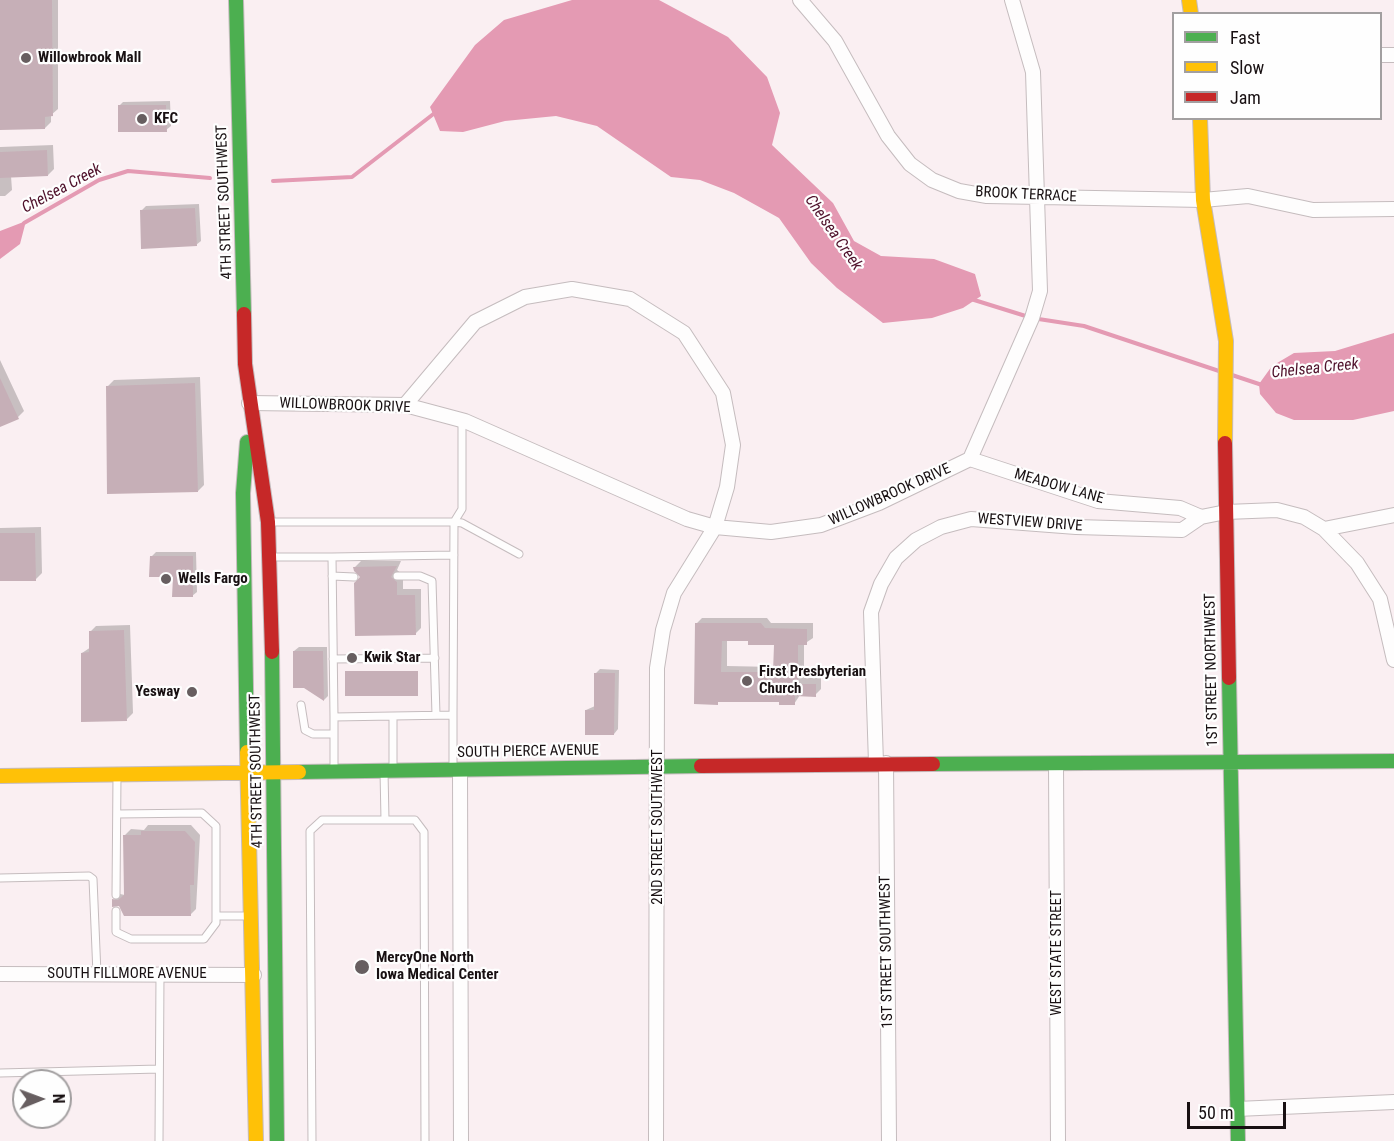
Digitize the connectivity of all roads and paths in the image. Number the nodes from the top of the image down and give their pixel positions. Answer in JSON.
{"nodes":[{"id":1,"x":236,"y":0,"type":"edge"},
{"id":2,"x":800,"y":0,"type":"edge"},
{"id":3,"x":1012,"y":0,"type":"edge"},
{"id":4,"x":1200,"y":120,"type":"edge"},
{"id":5,"x":1037,"y":197,"type":"junction"},
{"id":6,"x":1203,"y":200,"type":"junction"},
{"id":7,"x":1394,"y":209,"type":"edge"},
{"id":8,"x":249,"y":403,"type":"junction"},
{"id":9,"x":405,"y":405,"type":"junction"},
{"id":10,"x":462,"y":420,"type":"junction"},
{"id":11,"x":970,"y":459,"type":"junction"},
{"id":12,"x":1226,"y":512,"type":"junction"},
{"id":13,"x":1394,"y":515,"type":"edge"},
{"id":14,"x":1201,"y":517,"type":"junction"},
{"id":15,"x":268,"y":522,"type":"junction"},
{"id":16,"x":454,"y":522,"type":"junction"},
{"id":17,"x":715,"y":527,"type":"junction"},
{"id":18,"x":1324,"y":529,"type":"junction"},
{"id":19,"x":519,"y":554,"type":"dead end"},
{"id":20,"x":454,"y":555,"type":"junction"},
{"id":21,"x":269,"y":557,"type":"junction"},
{"id":22,"x":332,"y":557,"type":"junction"},
{"id":23,"x":332,"y":576,"type":"junction"},
{"id":24,"x":397,"y":576,"type":"dead end"},
{"id":25,"x":354,"y":577,"type":"dead end"},
{"id":26,"x":333,"y":658,"type":"junction"},
{"id":27,"x":435,"y":658,"type":"junction"},
{"id":28,"x":1394,"y":660,"type":"edge"},
{"id":29,"x":301,"y":705,"type":"dead end"},
{"id":30,"x":436,"y":715,"type":"junction"},
{"id":31,"x":453,"y":715,"type":"junction"},
{"id":32,"x":393,"y":716,"type":"junction"},
{"id":33,"x":334,"y":717,"type":"junction"},
{"id":34,"x":334,"y":734,"type":"junction"},
{"id":35,"x":1394,"y":761,"type":"edge"},
{"id":36,"x":881,"y":763,"type":"junction"},
{"id":37,"x":1231,"y":763,"type":"junction"},
{"id":38,"x":1056,"y":765,"type":"junction"},
{"id":39,"x":658,"y":767,"type":"junction"},
{"id":40,"x":457,"y":770,"type":"junction"},
{"id":41,"x":389,"y":771,"type":"junction"},
{"id":42,"x":334,"y":772,"type":"junction"},
{"id":43,"x":248,"y":774,"type":"junction"},
{"id":44,"x":275,"y":774,"type":"junction"},
{"id":45,"x":0,"y":776,"type":"edge"},
{"id":46,"x":117,"y":776,"type":"junction"},
{"id":47,"x":117,"y":814,"type":"junction"},
{"id":48,"x":384,"y":820,"type":"junction"},
{"id":49,"x":0,"y":878,"type":"edge"},
{"id":50,"x":116,"y":895,"type":"dead end"},
{"id":51,"x":116,"y":911,"type":"dead end"},
{"id":52,"x":216,"y":916,"type":"junction"},
{"id":53,"x":250,"y":916,"type":"junction"},
{"id":54,"x":0,"y":974,"type":"edge"},
{"id":55,"x":97,"y":974,"type":"junction"},
{"id":56,"x":160,"y":974,"type":"junction"},
{"id":57,"x":254,"y":975,"type":"junction"},
{"id":58,"x":159,"y":1069,"type":"junction"},
{"id":59,"x":0,"y":1073,"type":"edge"},
{"id":60,"x":1394,"y":1102,"type":"edge"},
{"id":61,"x":1237,"y":1109,"type":"junction"},
{"id":62,"x":159,"y":1141,"type":"edge"},
{"id":63,"x":256,"y":1141,"type":"edge"},
{"id":64,"x":277,"y":1141,"type":"edge"},
{"id":65,"x":312,"y":1141,"type":"edge"},
{"id":66,"x":425,"y":1141,"type":"edge"},
{"id":67,"x":461,"y":1141,"type":"edge"},
{"id":68,"x":656,"y":1141,"type":"edge"},
{"id":69,"x":889,"y":1141,"type":"edge"},
{"id":70,"x":1058,"y":1141,"type":"edge"},
{"id":71,"x":1238,"y":1141,"type":"edge"}],
"edges":[{"from":1,"to":8,"type":"main road","name":"4TH STREET SOUTHWEST"},
{"from":2,"to":5,"type":"street","name":"BROOK TERRACE"},
{"from":3,"to":5,"type":"street","name":"WILLOWBROOK DRIVE"},
{"from":4,"to":6,"type":"main road","name":"1ST STREET NORTHWEST"},
{"from":5,"to":6,"type":"street","name":"BROOK TERRACE"},
{"from":5,"to":11,"type":"street","name":"WILLOWBROOK DRIVE"},
{"from":6,"to":7,"type":"street","name":"BROOK TERRACE"},
{"from":6,"to":12,"type":"main road","name":"1ST STREET NORTHWEST"},
{"from":8,"to":9,"type":"street","name":"WILLOWBROOK DRIVE"},
{"from":8,"to":15,"type":"main road","name":"4TH STREET SOUTHWEST"},
{"from":8,"to":43,"type":"main road","name":"4TH STREET SOUTHWEST"},
{"from":9,"to":10,"type":"street","name":"WILLOWBROOK DRIVE"},
{"from":9,"to":17,"type":"street","name":"2ND STREET SOUTHWEST"},
{"from":10,"to":16,"type":"lane"},
{"from":10,"to":17,"type":"street","name":"WILLOWBROOK DRIVE"},
{"from":11,"to":14,"type":"street","name":"MEADOW LANE"},
{"from":11,"to":17,"type":"street","name":"WILLOWBROOK DRIVE"},
{"from":12,"to":14,"type":"street"},
{"from":12,"to":18,"type":"street"},
{"from":12,"to":37,"type":"main road","name":"1ST STREET NORTHWEST"},
{"from":13,"to":18,"type":"street"},
{"from":14,"to":36,"type":"street","name":"WESTVIEW DRIVE"},
{"from":15,"to":16,"type":"lane"},
{"from":15,"to":21,"type":"main road","name":"4TH STREET SOUTHWEST"},
{"from":16,"to":19,"type":"lane"},
{"from":16,"to":20,"type":"lane"},
{"from":17,"to":39,"type":"street","name":"2ND STREET SOUTHWEST"},
{"from":18,"to":28,"type":"street"},
{"from":20,"to":22,"type":"lane"},
{"from":20,"to":31,"type":"lane"},
{"from":21,"to":22,"type":"lane"},
{"from":21,"to":44,"type":"main road","name":"4TH STREET SOUTHWEST"},
{"from":22,"to":23,"type":"lane"},
{"from":23,"to":25,"type":"lane"},
{"from":23,"to":26,"type":"lane"},
{"from":24,"to":27,"type":"lane"},
{"from":26,"to":27,"type":"lane"},
{"from":26,"to":33,"type":"lane"},
{"from":27,"to":30,"type":"lane"},
{"from":29,"to":34,"type":"lane"},
{"from":30,"to":31,"type":"lane"},
{"from":30,"to":32,"type":"lane"},
{"from":31,"to":40,"type":"lane"},
{"from":32,"to":33,"type":"lane"},
{"from":32,"to":41,"type":"lane"},
{"from":33,"to":34,"type":"lane"},
{"from":34,"to":42,"type":"lane"},
{"from":35,"to":37,"type":"main road","name":"SOUTH PIERCE AVENUE"},
{"from":36,"to":38,"type":"main road","name":"SOUTH PIERCE AVENUE"},
{"from":36,"to":39,"type":"main road","name":"SOUTH PIERCE AVENUE"},
{"from":36,"to":69,"type":"street","name":"1ST STREET SOUTHWEST"},
{"from":37,"to":38,"type":"main road","name":"SOUTH PIERCE AVENUE"},
{"from":37,"to":61,"type":"main road","name":"1ST STREET NORTHWEST"},
{"from":38,"to":70,"type":"street","name":"WEST STATE STREET"},
{"from":39,"to":40,"type":"main road","name":"SOUTH PIERCE AVENUE"},
{"from":39,"to":68,"type":"street","name":"2ND STREET SOUTHWEST"},
{"from":40,"to":41,"type":"main road","name":"SOUTH PIERCE AVENUE"},
{"from":40,"to":67,"type":"street"},
{"from":41,"to":42,"type":"main road","name":"SOUTH PIERCE AVENUE"},
{"from":41,"to":48,"type":"lane"},
{"from":42,"to":44,"type":"main road","name":"SOUTH PIERCE AVENUE"},
{"from":43,"to":44,"type":"main road","name":"SOUTH PIERCE AVENUE"},
{"from":43,"to":46,"type":"main road","name":"SOUTH PIERCE AVENUE"},
{"from":43,"to":53,"type":"main road","name":"4TH STREET SOUTHWEST"},
{"from":44,"to":64,"type":"main road","name":"4TH STREET SOUTHWEST"},
{"from":45,"to":46,"type":"main road","name":"SOUTH PIERCE AVENUE"},
{"from":46,"to":47,"type":"lane"},
{"from":47,"to":50,"type":"lane"},
{"from":47,"to":52,"type":"lane"},
{"from":48,"to":65,"type":"lane"},
{"from":48,"to":66,"type":"lane"},
{"from":49,"to":55,"type":"lane"},
{"from":51,"to":52,"type":"lane"},
{"from":52,"to":53,"type":"lane"},
{"from":53,"to":57,"type":"main road","name":"4TH STREET SOUTHWEST"},
{"from":54,"to":55,"type":"street","name":"SOUTH FILLMORE AVENUE"},
{"from":55,"to":56,"type":"street","name":"SOUTH FILLMORE AVENUE"},
{"from":56,"to":57,"type":"street","name":"SOUTH FILLMORE AVENUE"},
{"from":56,"to":58,"type":"lane"},
{"from":57,"to":63,"type":"main road","name":"4TH STREET SOUTHWEST"},
{"from":58,"to":59,"type":"lane"},
{"from":58,"to":62,"type":"lane"},
{"from":60,"to":61,"type":"street"},
{"from":61,"to":71,"type":"main road","name":"1ST STREET NORTHWEST"}]}
